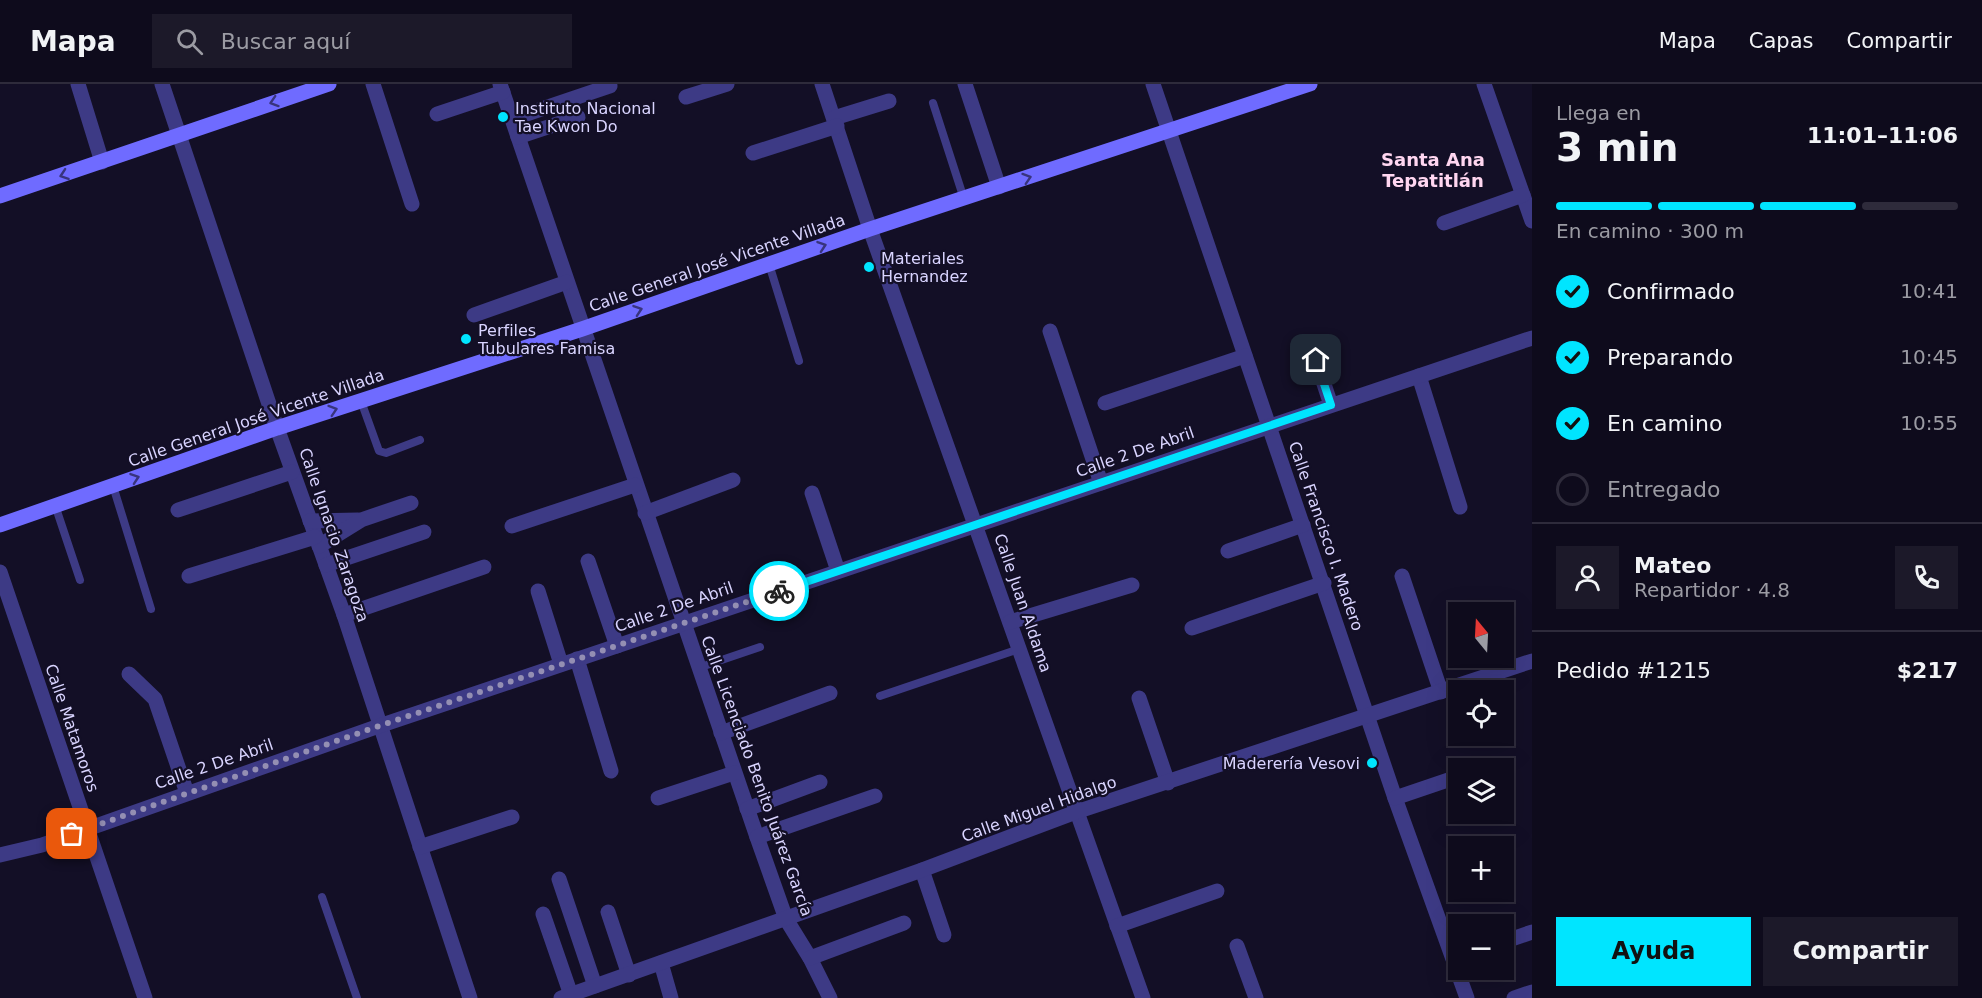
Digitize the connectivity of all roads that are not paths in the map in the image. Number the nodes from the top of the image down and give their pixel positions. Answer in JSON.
{"nodes":[{"id":1,"x":78,"y":84,"type":"edge"},
{"id":2,"x":162,"y":84,"type":"edge"},
{"id":3,"x":329,"y":84,"type":"edge"},
{"id":4,"x":373,"y":84,"type":"edge"},
{"id":5,"x":728,"y":84,"type":"edge"},
{"id":6,"x":822,"y":84,"type":"edge"},
{"id":7,"x":965,"y":84,"type":"edge"},
{"id":8,"x":1310,"y":84,"type":"edge"},
{"id":9,"x":1484,"y":84,"type":"edge"},
{"id":10,"x":1159,"y":85,"type":"edge"},
{"id":11,"x":610,"y":86,"type":"dead end"},
{"id":12,"x":501,"y":88,"type":"edge"},
{"id":13,"x":686,"y":97,"type":"dead end"},
{"id":14,"x":889,"y":101,"type":"dead end"},
{"id":15,"x":933,"y":103,"type":"dead end"},
{"id":16,"x":437,"y":114,"type":"dead end"},
{"id":17,"x":578,"y":117,"type":"dead end"},
{"id":18,"x":512,"y":119,"type":"junction"},
{"id":19,"x":835,"y":122,"type":"junction"},
{"id":20,"x":1170,"y":131,"type":"junction"},
{"id":21,"x":178,"y":134,"type":"junction"},
{"id":22,"x":518,"y":137,"type":"junction"},
{"id":23,"x":753,"y":153,"type":"dead end"},
{"id":24,"x":102,"y":162,"type":"junction"},
{"id":25,"x":999,"y":187,"type":"junction"},
{"id":26,"x":1523,"y":195,"type":"junction"},
{"id":27,"x":0,"y":196,"type":"edge"},
{"id":28,"x":964,"y":198,"type":"junction"},
{"id":29,"x":412,"y":204,"type":"dead end"},
{"id":30,"x":1532,"y":221,"type":"edge"},
{"id":31,"x":1444,"y":222,"type":"dead end"},
{"id":32,"x":870,"y":229,"type":"junction"},
{"id":33,"x":769,"y":264,"type":"junction"},
{"id":34,"x":567,"y":282,"type":"junction"},
{"id":35,"x":474,"y":315,"type":"dead end"},
{"id":36,"x":582,"y":329,"type":"junction"},
{"id":37,"x":1050,"y":331,"type":"dead end"},
{"id":38,"x":1532,"y":338,"type":"edge"},
{"id":39,"x":1311,"y":345,"type":"dead end"},
{"id":40,"x":1245,"y":356,"type":"junction"},
{"id":41,"x":799,"y":361,"type":"dead end"},
{"id":42,"x":1419,"y":376,"type":"junction"},
{"id":43,"x":361,"y":401,"type":"junction"},
{"id":44,"x":1105,"y":403,"type":"dead end"},
{"id":45,"x":1331,"y":405,"type":"junction"},
{"id":46,"x":1269,"y":426,"type":"junction"},
{"id":47,"x":277,"y":428,"type":"junction"},
{"id":48,"x":420,"y":440,"type":"dead end"},
{"id":49,"x":292,"y":472,"type":"junction"},
{"id":50,"x":733,"y":480,"type":"dead end"},
{"id":51,"x":1101,"y":483,"type":"junction"},
{"id":52,"x":635,"y":485,"type":"junction"},
{"id":53,"x":113,"y":486,"type":"junction"},
{"id":54,"x":812,"y":493,"type":"dead end"},
{"id":55,"x":411,"y":503,"type":"dead end"},
{"id":56,"x":55,"y":505,"type":"junction"},
{"id":57,"x":1460,"y":507,"type":"dead end"},
{"id":58,"x":178,"y":510,"type":"dead end"},
{"id":59,"x":645,"y":513,"type":"junction"},
{"id":60,"x":362,"y":520,"type":"junction"},
{"id":61,"x":310,"y":521,"type":"junction"},
{"id":62,"x":0,"y":525,"type":"edge"},
{"id":63,"x":977,"y":525,"type":"junction"},
{"id":64,"x":1303,"y":525,"type":"junction"},
{"id":65,"x":512,"y":526,"type":"dead end"},
{"id":66,"x":424,"y":532,"type":"dead end"},
{"id":67,"x":317,"y":541,"type":"junction"},
{"id":68,"x":1228,"y":551,"type":"dead end"},
{"id":69,"x":588,"y":561,"type":"dead end"},
{"id":70,"x":326,"y":566,"type":"junction"},
{"id":71,"x":484,"y":567,"type":"dead end"},
{"id":72,"x":838,"y":571,"type":"junction"},
{"id":73,"x":0,"y":572,"type":"edge"},
{"id":74,"x":189,"y":576,"type":"dead end"},
{"id":75,"x":1402,"y":576,"type":"dead end"},
{"id":76,"x":80,"y":580,"type":"dead end"},
{"id":77,"x":1324,"y":583,"type":"junction"},
{"id":78,"x":1132,"y":585,"type":"dead end"},
{"id":79,"x":538,"y":591,"type":"dead end"},
{"id":80,"x":152,"y":609,"type":"dead end"},
{"id":81,"x":344,"y":615,"type":"junction"},
{"id":82,"x":1010,"y":622,"type":"junction"},
{"id":83,"x":683,"y":623,"type":"junction"},
{"id":84,"x":1192,"y":628,"type":"dead end"},
{"id":85,"x":617,"y":646,"type":"junction"},
{"id":86,"x":760,"y":647,"type":"dead end"},
{"id":87,"x":1020,"y":649,"type":"junction"},
{"id":88,"x":577,"y":659,"type":"junction"},
{"id":89,"x":1532,"y":661,"type":"edge"},
{"id":90,"x":561,"y":664,"type":"junction"},
{"id":91,"x":698,"y":668,"type":"junction"},
{"id":92,"x":129,"y":674,"type":"dead end"},
{"id":93,"x":1441,"y":692,"type":"junction"},
{"id":94,"x":830,"y":693,"type":"dead end"},
{"id":95,"x":880,"y":696,"type":"dead end"},
{"id":96,"x":1139,"y":698,"type":"dead end"},
{"id":97,"x":1368,"y":716,"type":"junction"},
{"id":98,"x":379,"y":726,"type":"junction"},
{"id":99,"x":721,"y":733,"type":"junction"},
{"id":100,"x":611,"y":771,"type":"dead end"},
{"id":101,"x":734,"y":772,"type":"junction"},
{"id":102,"x":1448,"y":780,"type":"edge"},
{"id":103,"x":820,"y":782,"type":"dead end"},
{"id":104,"x":1168,"y":783,"type":"junction"},
{"id":105,"x":187,"y":793,"type":"junction"},
{"id":106,"x":875,"y":796,"type":"dead end"},
{"id":107,"x":658,"y":798,"type":"dead end"},
{"id":108,"x":1395,"y":798,"type":"junction"},
{"id":109,"x":747,"y":809,"type":"junction"},
{"id":110,"x":1076,"y":812,"type":"junction"},
{"id":111,"x":512,"y":817,"type":"dead end"},
{"id":112,"x":87,"y":828,"type":"junction"},
{"id":113,"x":757,"y":837,"type":"junction"},
{"id":114,"x":420,"y":847,"type":"junction"},
{"id":115,"x":0,"y":855,"type":"edge"},
{"id":116,"x":922,"y":870,"type":"junction"},
{"id":117,"x":559,"y":879,"type":"dead end"},
{"id":118,"x":1217,"y":891,"type":"dead end"},
{"id":119,"x":322,"y":897,"type":"dead end"},
{"id":120,"x":608,"y":912,"type":"dead end"},
{"id":121,"x":543,"y":914,"type":"dead end"},
{"id":122,"x":786,"y":919,"type":"junction"},
{"id":123,"x":904,"y":923,"type":"dead end"},
{"id":124,"x":1117,"y":926,"type":"junction"},
{"id":125,"x":1532,"y":932,"type":"edge"},
{"id":126,"x":944,"y":935,"type":"dead end"},
{"id":127,"x":1514,"y":938,"type":"edge"},
{"id":128,"x":1448,"y":939,"type":"edge"},
{"id":129,"x":1237,"y":946,"type":"dead end"},
{"id":130,"x":810,"y":958,"type":"junction"},
{"id":131,"x":661,"y":963,"type":"junction"},
{"id":132,"x":630,"y":975,"type":"junction"},
{"id":133,"x":1462,"y":980,"type":"edge"},
{"id":134,"x":601,"y":990,"type":"edge"},
{"id":135,"x":1532,"y":992,"type":"edge"},
{"id":136,"x":566,"y":996,"type":"edge"},
{"id":137,"x":145,"y":998,"type":"edge"},
{"id":138,"x":357,"y":998,"type":"edge"},
{"id":139,"x":470,"y":998,"type":"edge"},
{"id":140,"x":671,"y":998,"type":"edge"},
{"id":141,"x":830,"y":998,"type":"edge"},
{"id":142,"x":1143,"y":998,"type":"edge"},
{"id":143,"x":1256,"y":998,"type":"edge"},
{"id":144,"x":1467,"y":998,"type":"edge"},
{"id":145,"x":1514,"y":998,"type":"edge"}],
"edges":[{"from":1,"to":24,"type":"street"},
{"from":2,"to":21,"type":"street","name":"Calle Ignacio Zaragoza"},
{"from":3,"to":21,"type":"main road","one_way":true},
{"from":4,"to":29,"type":"street"},
{"from":5,"to":13,"type":"street"},
{"from":6,"to":19,"type":"street","name":"Calle Juan Aldama"},
{"from":7,"to":25,"type":"street"},
{"from":8,"to":20,"type":"main road","name":"Calle General José Vicente Villada"},
{"from":9,"to":26,"type":"street"},
{"from":10,"to":20,"type":"street","name":"Calle Francisco I. Madero"},
{"from":11,"to":18,"type":"street"},
{"from":12,"to":16,"type":"street"},
{"from":12,"to":18,"type":"street","name":"Calle Licenciado Benito Juárez García"},
{"from":14,"to":19,"type":"street"},
{"from":15,"to":28,"type":"lane"},
{"from":17,"to":22,"type":"street"},
{"from":18,"to":22,"type":"street","name":"Calle Licenciado Benito Juárez García"},
{"from":19,"to":23,"type":"street"},
{"from":19,"to":32,"type":"street","name":"Calle Juan Aldama"},
{"from":25,"to":20,"type":"main road","name":"Calle General José Vicente Villada","one_way":true},
{"from":20,"to":40,"type":"street","name":"Calle Francisco I. Madero"},
{"from":21,"to":24,"type":"main road"},
{"from":21,"to":47,"type":"street","name":"Calle Ignacio Zaragoza"},
{"from":22,"to":34,"type":"street","name":"Calle Licenciado Benito Juárez García"},
{"from":24,"to":27,"type":"main road","one_way":true},
{"from":25,"to":28,"type":"main road","name":"Calle General José Vicente Villada"},
{"from":26,"to":30,"type":"street"},
{"from":26,"to":31,"type":"street"},
{"from":28,"to":32,"type":"main road","name":"Calle General José Vicente Villada"},
{"from":33,"to":32,"type":"main road","name":"Calle General José Vicente Villada","one_way":true},
{"from":32,"to":63,"type":"street","name":"Calle Juan Aldama"},
{"from":36,"to":33,"type":"main road","name":"Calle General José Vicente Villada","one_way":true},
{"from":33,"to":41,"type":"lane"},
{"from":34,"to":35,"type":"street"},
{"from":34,"to":36,"type":"street","name":"Calle Licenciado Benito Juárez García"},
{"from":36,"to":43,"type":"main road","name":"Calle General José Vicente Villada"},
{"from":36,"to":52,"type":"street","name":"Calle Licenciado Benito Juárez García"},
{"from":37,"to":51,"type":"street"},
{"from":38,"to":42,"type":"street","name":"Calle 2 De Abril"},
{"from":39,"to":45,"type":"street"},
{"from":40,"to":44,"type":"street"},
{"from":40,"to":46,"type":"street","name":"Calle Francisco I. Madero"},
{"from":42,"to":45,"type":"street","name":"Calle 2 De Abril"},
{"from":42,"to":57,"type":"street"},
{"from":47,"to":43,"type":"main road","name":"Calle General José Vicente Villada","one_way":true},
{"from":43,"to":48,"type":"lane"},
{"from":45,"to":46,"type":"street","name":"Calle 2 De Abril"},
{"from":46,"to":51,"type":"street","name":"Calle 2 De Abril"},
{"from":46,"to":64,"type":"street","name":"Calle Francisco I. Madero"},
{"from":47,"to":49,"type":"street","name":"Calle Ignacio Zaragoza"},
{"from":53,"to":47,"type":"main road","name":"Calle General José Vicente Villada","one_way":true},
{"from":49,"to":58,"type":"street"},
{"from":49,"to":61,"type":"street","name":"Calle Ignacio Zaragoza"},
{"from":50,"to":59,"type":"street"},
{"from":51,"to":63,"type":"street","name":"Calle 2 De Abril"},
{"from":52,"to":59,"type":"street","name":"Calle Licenciado Benito Juárez García"},
{"from":52,"to":65,"type":"street"},
{"from":53,"to":56,"type":"main road","name":"Calle General José Vicente Villada"},
{"from":53,"to":80,"type":"lane"},
{"from":54,"to":72,"type":"street"},
{"from":55,"to":60,"type":"street"},
{"from":56,"to":62,"type":"main road","name":"Calle General José Vicente Villada"},
{"from":56,"to":76,"type":"lane"},
{"from":59,"to":83,"type":"street","name":"Calle Licenciado Benito Juárez García"},
{"from":60,"to":61,"type":"street"},
{"from":60,"to":67,"type":"street"},
{"from":61,"to":67,"type":"street","name":"Calle Ignacio Zaragoza"},
{"from":63,"to":72,"type":"street","name":"Calle 2 De Abril"},
{"from":63,"to":82,"type":"street","name":"Calle Juan Aldama"},
{"from":64,"to":68,"type":"street"},
{"from":64,"to":77,"type":"street","name":"Calle Francisco I. Madero"},
{"from":66,"to":70,"type":"street"},
{"from":67,"to":70,"type":"street","name":"Calle Ignacio Zaragoza"},
{"from":67,"to":74,"type":"street"},
{"from":69,"to":85,"type":"street"},
{"from":70,"to":81,"type":"street","name":"Calle Ignacio Zaragoza"},
{"from":71,"to":81,"type":"street"},
{"from":72,"to":83,"type":"street","name":"Calle 2 De Abril"},
{"from":73,"to":112,"type":"street","name":"Calle Matamoros"},
{"from":75,"to":93,"type":"street"},
{"from":77,"to":84,"type":"street"},
{"from":77,"to":97,"type":"street","name":"Calle Francisco I. Madero"},
{"from":78,"to":82,"type":"street"},
{"from":79,"to":90,"type":"street"},
{"from":81,"to":98,"type":"street","name":"Calle Ignacio Zaragoza"},
{"from":82,"to":87,"type":"street","name":"Calle Juan Aldama"},
{"from":83,"to":85,"type":"street","name":"Calle 2 De Abril"},
{"from":83,"to":91,"type":"street","name":"Calle Licenciado Benito Juárez García"},
{"from":85,"to":88,"type":"street","name":"Calle 2 De Abril"},
{"from":86,"to":91,"type":"lane"},
{"from":87,"to":95,"type":"lane"},
{"from":87,"to":110,"type":"street","name":"Calle Juan Aldama"},
{"from":88,"to":90,"type":"street","name":"Calle 2 De Abril"},
{"from":88,"to":100,"type":"street"},
{"from":89,"to":93,"type":"street","name":"Calle Miguel Hidalgo"},
{"from":90,"to":98,"type":"street","name":"Calle 2 De Abril"},
{"from":91,"to":99,"type":"street","name":"Calle Licenciado Benito Juárez García"},
{"from":92,"to":105,"type":"street"},
{"from":93,"to":97,"type":"street","name":"Calle Miguel Hidalgo"},
{"from":94,"to":99,"type":"street"},
{"from":96,"to":104,"type":"street"},
{"from":97,"to":104,"type":"street","name":"Calle Miguel Hidalgo"},
{"from":97,"to":108,"type":"street","name":"Calle Francisco I. Madero"},
{"from":98,"to":105,"type":"street","name":"Calle 2 De Abril"},
{"from":98,"to":114,"type":"street","name":"Calle Ignacio Zaragoza"},
{"from":99,"to":101,"type":"street","name":"Calle Licenciado Benito Juárez García"},
{"from":101,"to":107,"type":"street"},
{"from":101,"to":109,"type":"street","name":"Calle Licenciado Benito Juárez García"},
{"from":102,"to":108,"type":"street"},
{"from":103,"to":109,"type":"street"},
{"from":104,"to":110,"type":"street","name":"Calle Miguel Hidalgo"},
{"from":105,"to":112,"type":"street","name":"Calle 2 De Abril"},
{"from":106,"to":113,"type":"street"},
{"from":108,"to":128,"type":"street","name":"Calle Francisco I. Madero"},
{"from":109,"to":113,"type":"street","name":"Calle Licenciado Benito Juárez García"},
{"from":110,"to":116,"type":"street","name":"Calle Miguel Hidalgo"},
{"from":110,"to":124,"type":"street","name":"Calle Juan Aldama"},
{"from":111,"to":114,"type":"street"},
{"from":112,"to":115,"type":"street","name":"Calle 2 De Abril"},
{"from":112,"to":137,"type":"street","name":"Calle Matamoros"},
{"from":113,"to":122,"type":"street","name":"Calle Licenciado Benito Juárez García"},
{"from":114,"to":139,"type":"street","name":"Calle Ignacio Zaragoza"},
{"from":116,"to":122,"type":"street","name":"Calle Miguel Hidalgo"},
{"from":116,"to":126,"type":"street"},
{"from":117,"to":134,"type":"street"},
{"from":118,"to":124,"type":"street"},
{"from":119,"to":138,"type":"lane"},
{"from":120,"to":132,"type":"street"},
{"from":121,"to":136,"type":"street"},
{"from":122,"to":130,"type":"street","name":"Calle Licenciado Benito Juárez García"},
{"from":122,"to":131,"type":"street","name":"Calle Miguel Hidalgo"},
{"from":123,"to":130,"type":"street"},
{"from":124,"to":142,"type":"street","name":"Calle Juan Aldama"},
{"from":125,"to":127,"type":"street"},
{"from":129,"to":143,"type":"street"},
{"from":130,"to":141,"type":"street","name":"Calle Licenciado Benito Juárez García"},
{"from":131,"to":132,"type":"street","name":"Calle Miguel Hidalgo"},
{"from":131,"to":140,"type":"street"},
{"from":132,"to":134,"type":"street","name":"Calle Miguel Hidalgo"},
{"from":133,"to":144,"type":"street","name":"Calle Francisco I. Madero"},
{"from":134,"to":136,"type":"street","name":"Calle Miguel Hidalgo"},
{"from":135,"to":145,"type":"street"}]}
